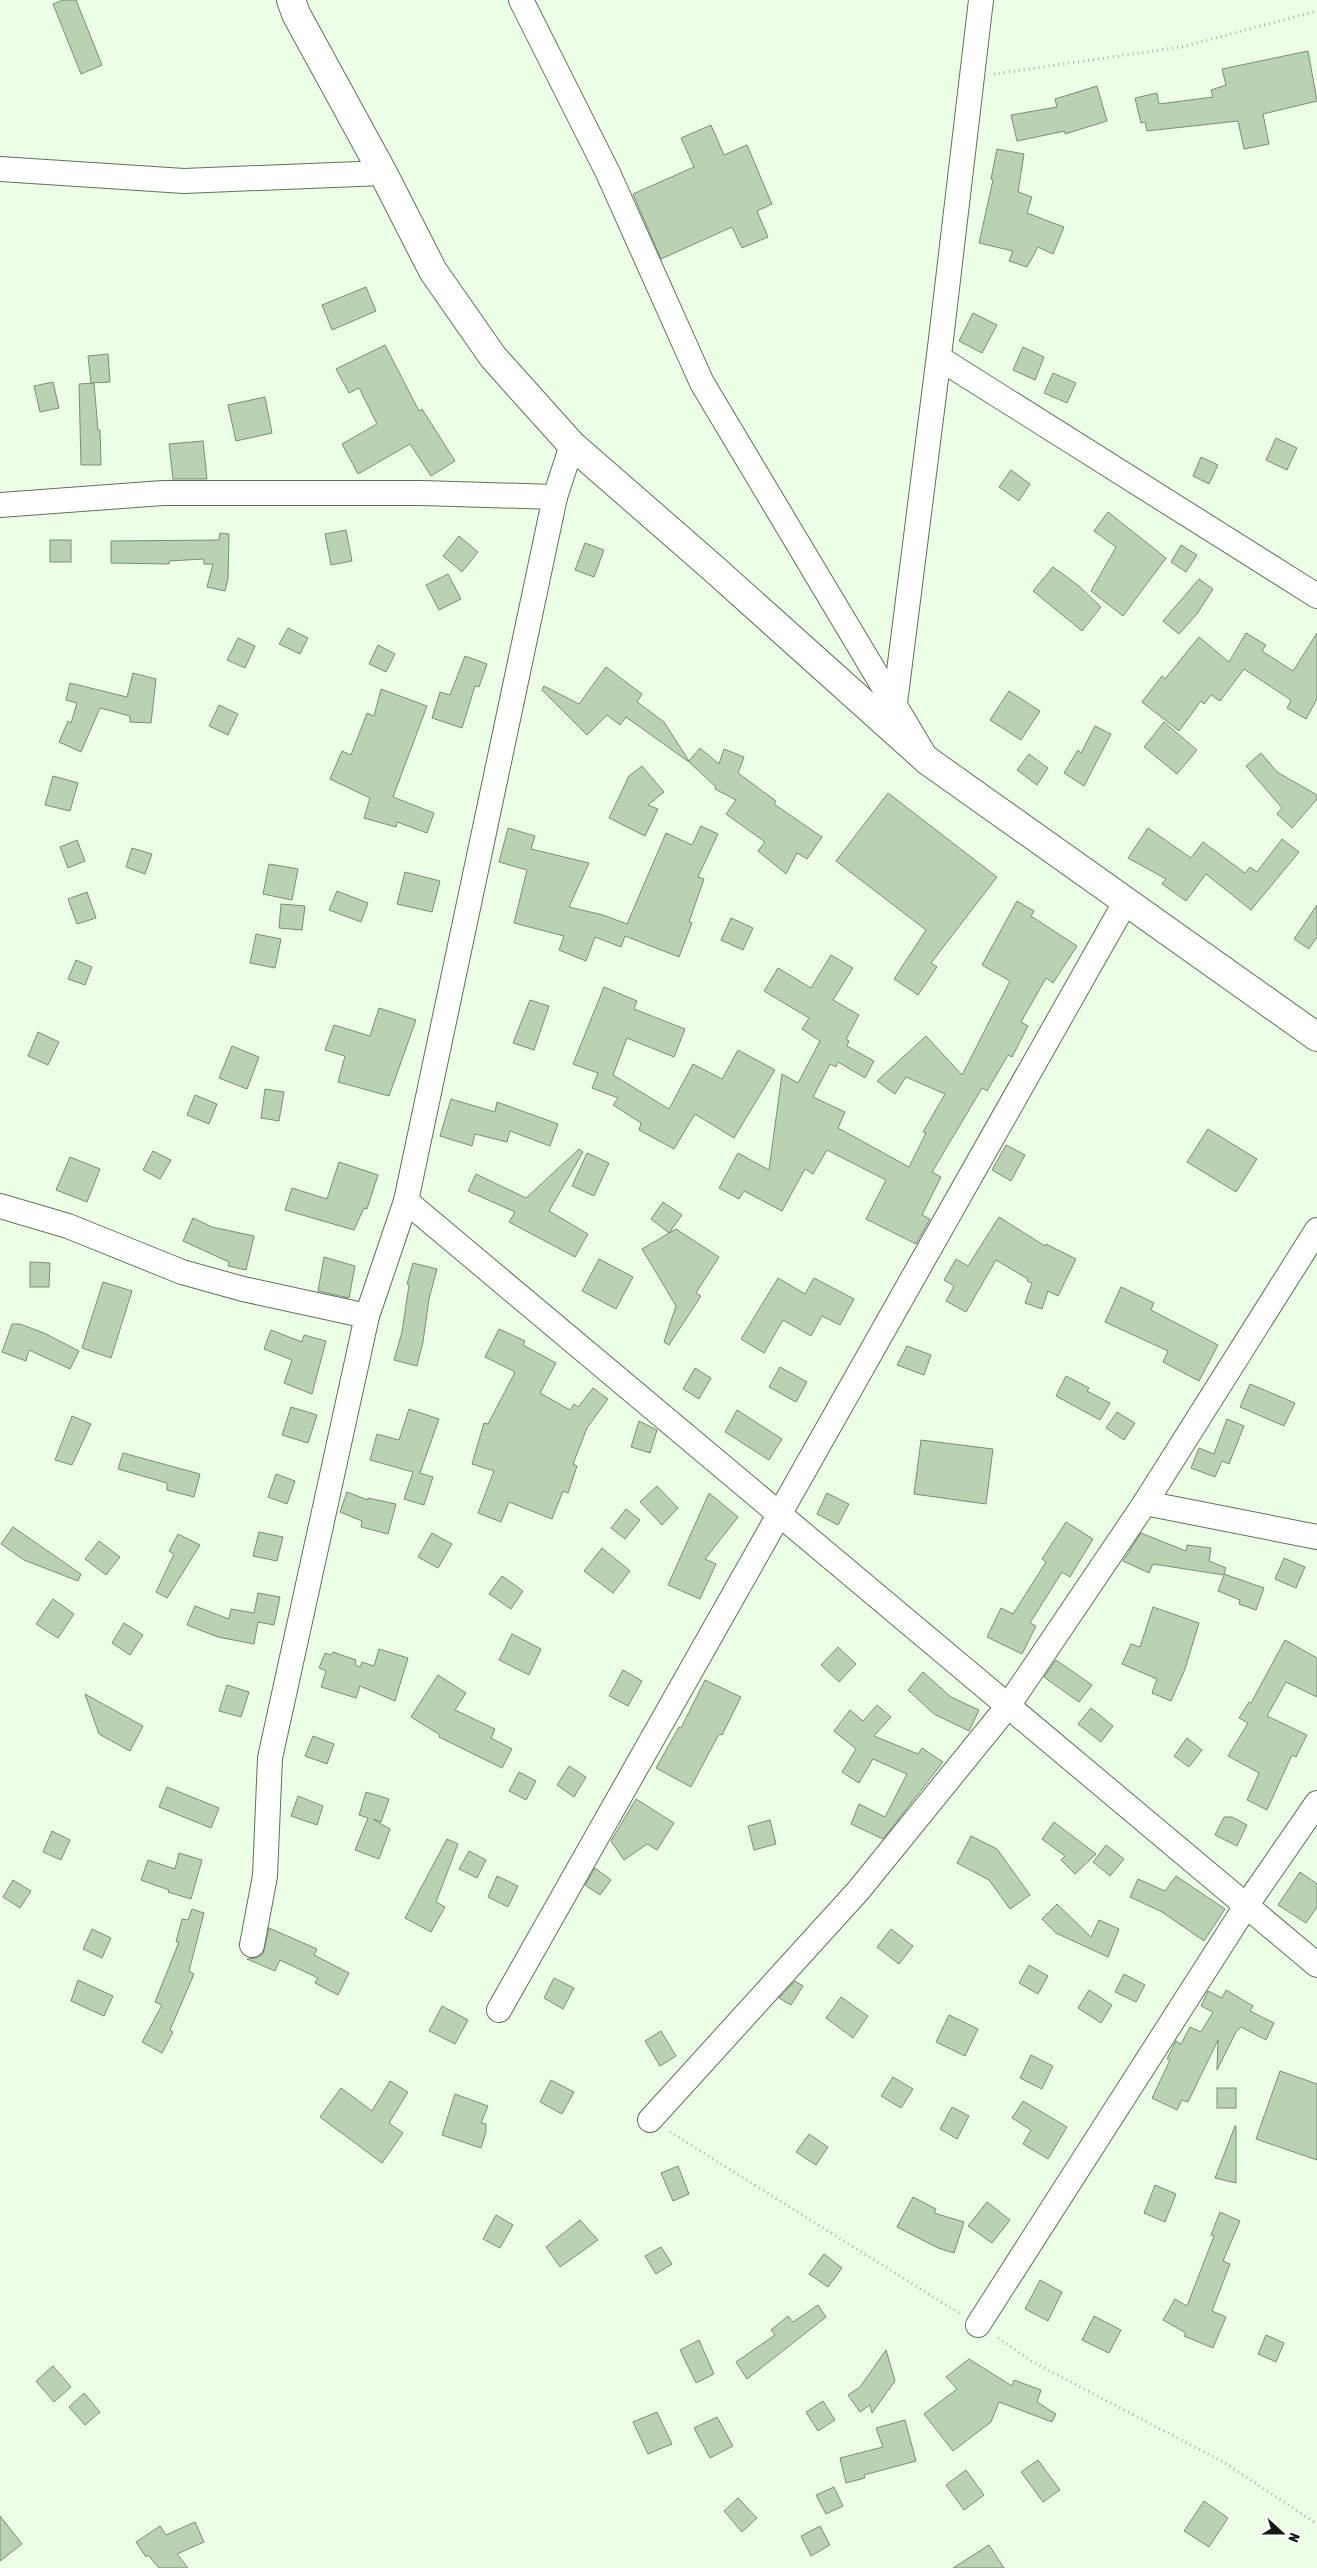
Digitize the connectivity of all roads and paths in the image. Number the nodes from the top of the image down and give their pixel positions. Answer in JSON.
{"nodes":[{"id":1,"x":291,"y":0,"type":"edge"},
{"id":2,"x":521,"y":0,"type":"edge"},
{"id":3,"x":981,"y":0,"type":"edge"},
{"id":4,"x":1317,"y":11,"type":"edge"},
{"id":5,"x":972,"y":78,"type":"junction"},
{"id":6,"x":0,"y":169,"type":"edge"},
{"id":7,"x":383,"y":173,"type":"junction"},
{"id":8,"x":938,"y":358,"type":"junction"},
{"id":9,"x":572,"y":445,"type":"junction"},
{"id":10,"x":555,"y":497,"type":"junction"},
{"id":11,"x":0,"y":505,"type":"edge"},
{"id":12,"x":1317,"y":596,"type":"edge"},
{"id":13,"x":895,"y":703,"type":"junction"},
{"id":14,"x":928,"y":761,"type":"junction"},
{"id":15,"x":1126,"y":901,"type":"junction"},
{"id":16,"x":1317,"y":1037,"type":"edge"},
{"id":17,"x":406,"y":1202,"type":"junction"},
{"id":18,"x":0,"y":1206,"type":"edge"},
{"id":19,"x":1317,"y":1230,"type":"edge"},
{"id":20,"x":367,"y":1316,"type":"junction"},
{"id":21,"x":1145,"y":1503,"type":"junction"},
{"id":22,"x":780,"y":1515,"type":"junction"},
{"id":23,"x":1317,"y":1537,"type":"edge"},
{"id":24,"x":1008,"y":1706,"type":"junction"},
{"id":25,"x":1317,"y":1803,"type":"edge"},
{"id":26,"x":1246,"y":1906,"type":"junction"},
{"id":27,"x":252,"y":1945,"type":"dead end"},
{"id":28,"x":1317,"y":1965,"type":"edge"},
{"id":29,"x":499,"y":2010,"type":"dead end"},
{"id":30,"x":650,"y":2120,"type":"dead end"},
{"id":31,"x":978,"y":2324,"type":"dead end"}],
"edges":[{"from":1,"to":7,"type":"main road"},
{"from":2,"to":13,"type":"street"},
{"from":3,"to":5,"type":"street"},
{"from":4,"to":5,"type":"path"},
{"from":5,"to":8,"type":"street"},
{"from":6,"to":7,"type":"street"},
{"from":7,"to":9,"type":"main road"},
{"from":8,"to":12,"type":"street"},
{"from":8,"to":13,"type":"street"},
{"from":9,"to":10,"type":"street"},
{"from":9,"to":14,"type":"main road"},
{"from":10,"to":11,"type":"street"},
{"from":10,"to":17,"type":"street"},
{"from":13,"to":14,"type":"street"},
{"from":14,"to":15,"type":"main road"},
{"from":15,"to":16,"type":"main road"},
{"from":15,"to":22,"type":"street"},
{"from":17,"to":20,"type":"street"},
{"from":17,"to":22,"type":"street"},
{"from":18,"to":20,"type":"street"},
{"from":19,"to":21,"type":"street"},
{"from":20,"to":27,"type":"street"},
{"from":21,"to":23,"type":"street"},
{"from":21,"to":24,"type":"street"},
{"from":22,"to":24,"type":"street"},
{"from":22,"to":29,"type":"street"},
{"from":24,"to":26,"type":"street"},
{"from":24,"to":30,"type":"street"},
{"from":25,"to":26,"type":"street"},
{"from":26,"to":28,"type":"street"},
{"from":26,"to":31,"type":"street"}]}
